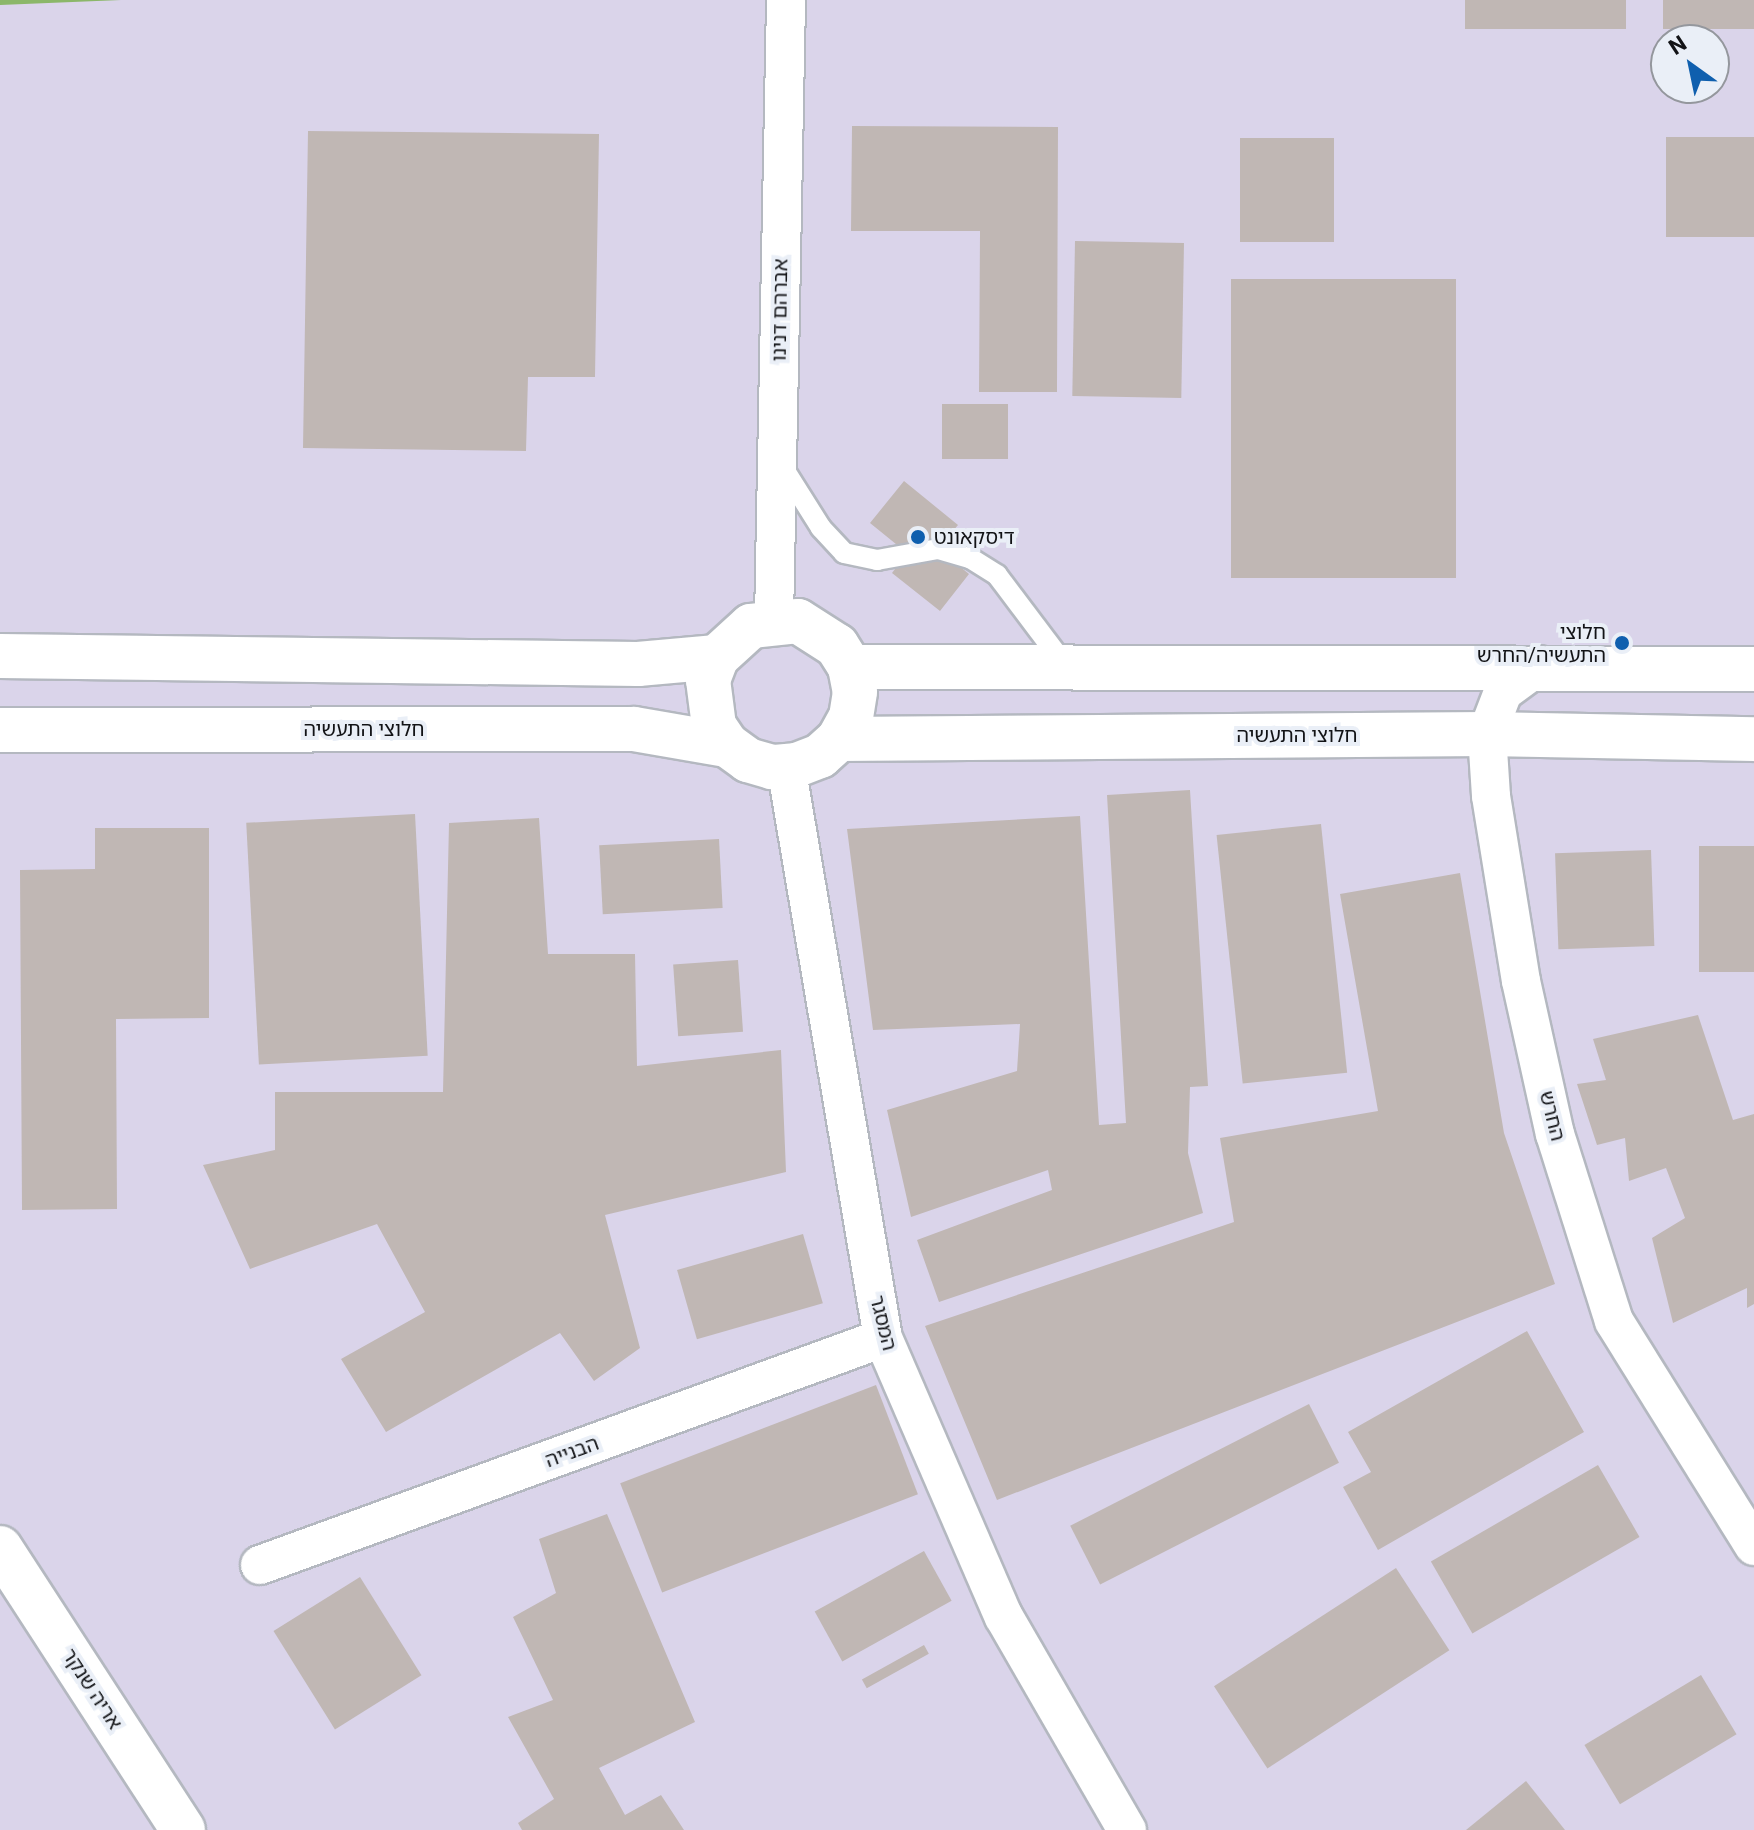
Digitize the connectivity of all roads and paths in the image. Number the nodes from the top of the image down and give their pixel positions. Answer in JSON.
{"nodes":[{"id":1,"x":786,"y":0,"type":"edge"},
{"id":2,"x":778,"y":459,"type":"junction"},
{"id":3,"x":774,"y":620,"type":"junction"},
{"id":4,"x":0,"y":656,"type":"edge"},
{"id":5,"x":717,"y":657,"type":"junction"},
{"id":6,"x":1064,"y":664,"type":"junction"},
{"id":7,"x":1540,"y":665,"type":"junction"},
{"id":8,"x":850,"y":667,"type":"junction"},
{"id":9,"x":1754,"y":669,"type":"edge"},
{"id":10,"x":0,"y":730,"type":"edge"},
{"id":11,"x":1487,"y":734,"type":"junction"},
{"id":12,"x":839,"y":739,"type":"junction"},
{"id":13,"x":1754,"y":739,"type":"edge"},
{"id":14,"x":727,"y":745,"type":"junction"},
{"id":15,"x":786,"y":766,"type":"junction"},
{"id":16,"x":883,"y":1338,"type":"junction"},
{"id":17,"x":1754,"y":1546,"type":"edge"},
{"id":18,"x":0,"y":1548,"type":"edge"},
{"id":19,"x":260,"y":1565,"type":"dead end"},
{"id":20,"x":183,"y":1830,"type":"edge"},
{"id":21,"x":1127,"y":1830,"type":"edge"}],
"edges":[{"from":1,"to":2,"type":"street","name":"אברהם דנינו"},
{"from":2,"to":3,"type":"street","name":"אברהם דנינו"},
{"from":2,"to":6,"type":"lane"},
{"from":3,"to":5,"type":"street"},
{"from":3,"to":8,"type":"street"},
{"from":4,"to":5,"type":"street"},
{"from":5,"to":14,"type":"street"},
{"from":6,"to":7,"type":"street"},
{"from":6,"to":8,"type":"street"},
{"from":7,"to":9,"type":"street"},
{"from":7,"to":11,"type":"street","name":"החרש"},
{"from":8,"to":12,"type":"street"},
{"from":10,"to":14,"type":"street","name":"חלוצי התעשיה"},
{"from":11,"to":12,"type":"street","name":"חלוצי התעשיה"},
{"from":11,"to":13,"type":"street","name":"חלוצי התעשיה"},
{"from":11,"to":17,"type":"street","name":"החרש"},
{"from":12,"to":15,"type":"street","name":"חלוצי התעשיה"},
{"from":14,"to":15,"type":"street","name":"חלוצי התעשיה"},
{"from":15,"to":16,"type":"street","name":"המסגר"},
{"from":16,"to":19,"type":"street","name":"הבנייה"},
{"from":16,"to":21,"type":"street","name":"המסגר"},
{"from":18,"to":20,"type":"street","name":"אריה שנקר"}]}
